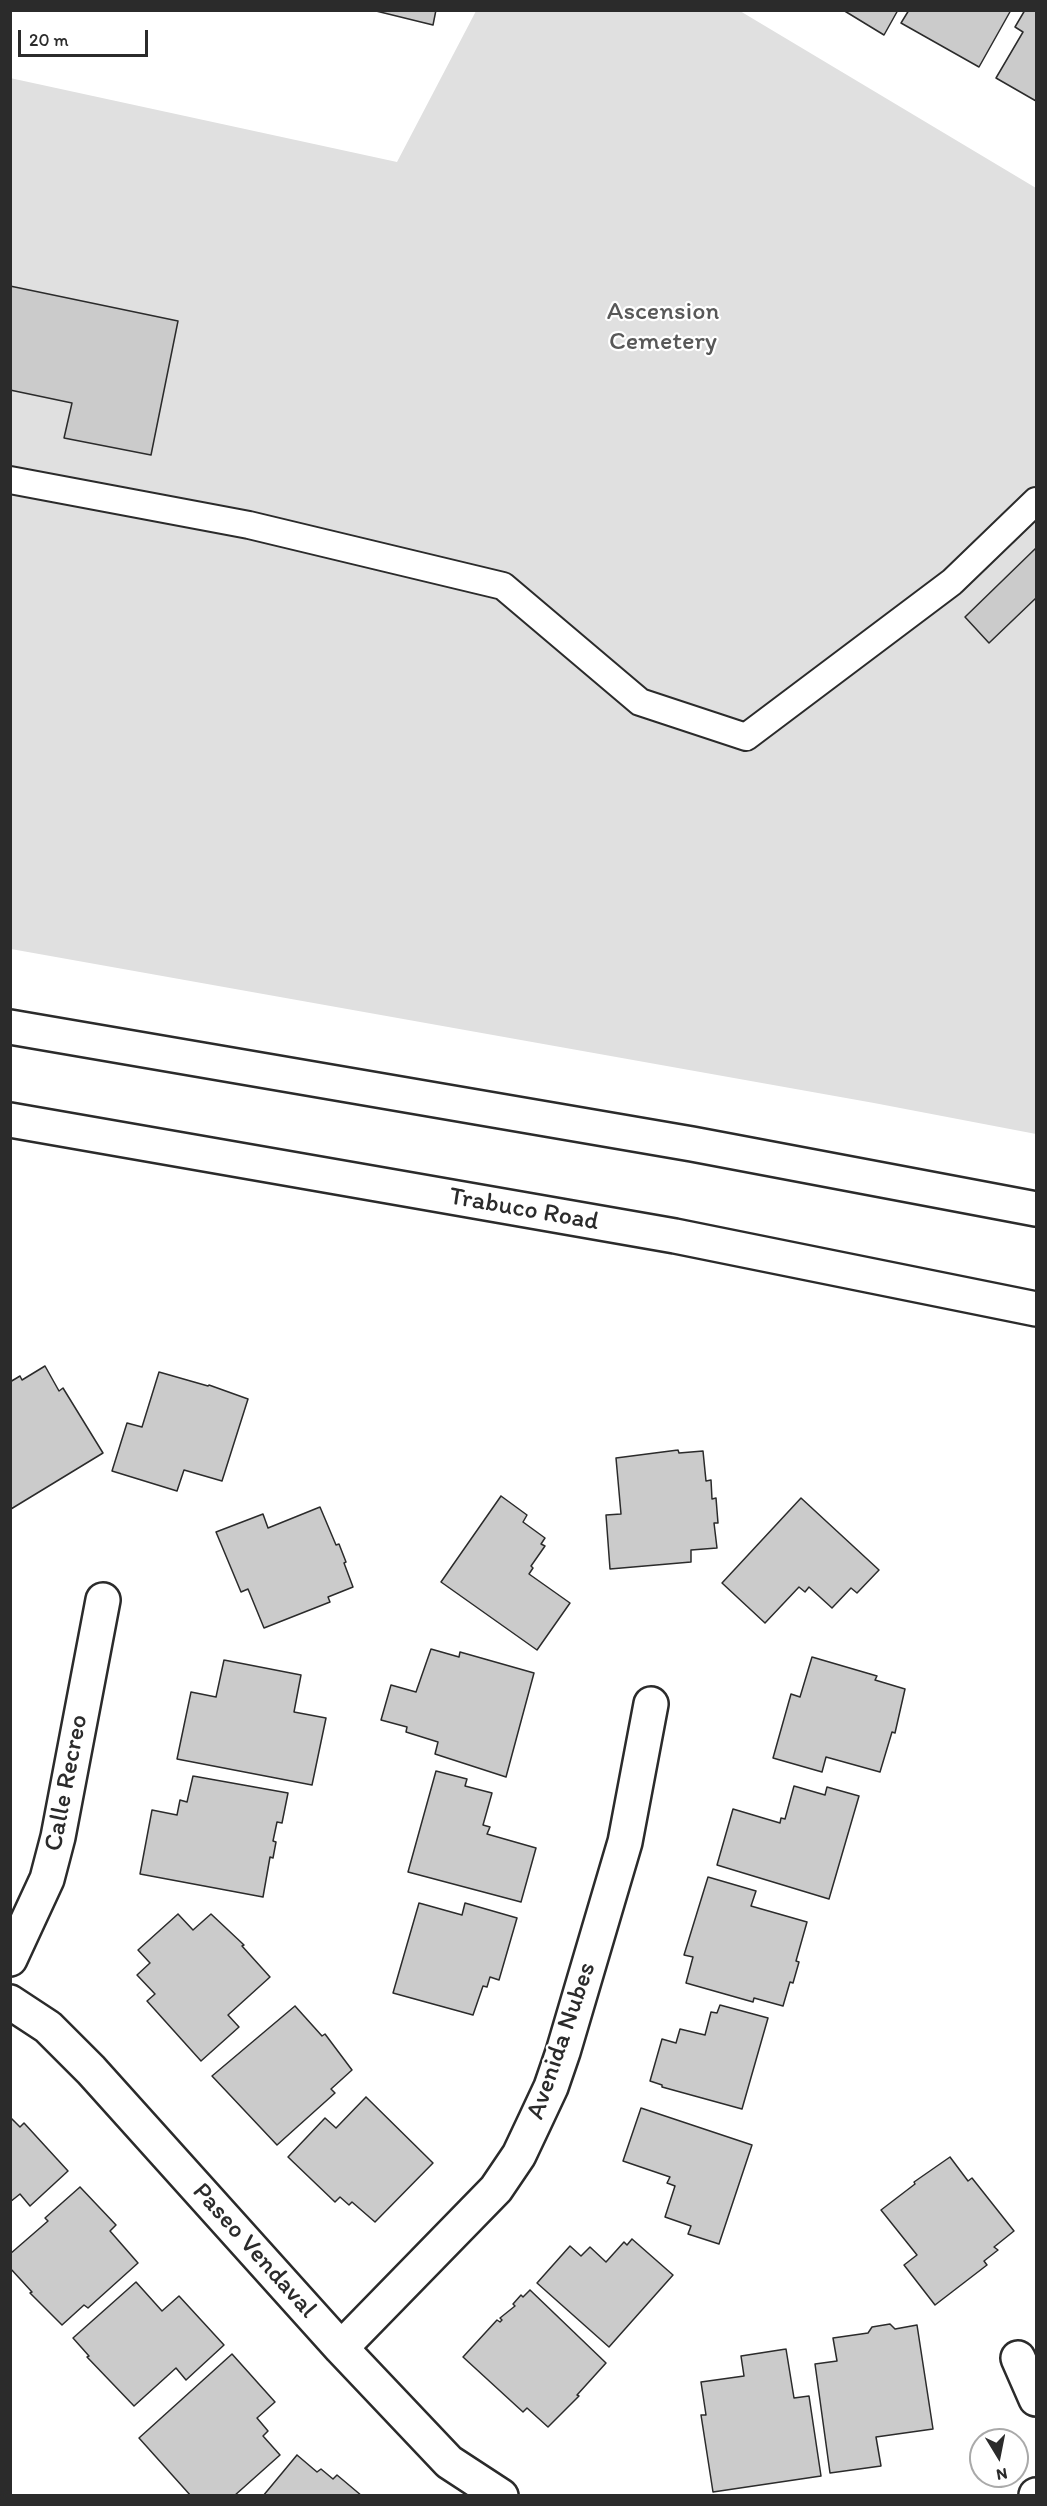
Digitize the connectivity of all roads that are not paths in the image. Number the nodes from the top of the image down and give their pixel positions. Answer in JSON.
{"nodes":[{"id":1,"x":10,"y":480,"type":"edge"},
{"id":2,"x":1036,"y":501,"type":"edge"},
{"id":3,"x":10,"y":1027,"type":"edge"},
{"id":4,"x":10,"y":1120,"type":"edge"},
{"id":5,"x":1036,"y":1209,"type":"edge"},
{"id":6,"x":1036,"y":1309,"type":"edge"},
{"id":7,"x":103,"y":1600,"type":"dead end"},
{"id":8,"x":651,"y":1704,"type":"dead end"},
{"id":9,"x":10,"y":1959,"type":"edge"},
{"id":10,"x":10,"y":2002,"type":"edge"},
{"id":11,"x":341,"y":2349,"type":"junction"},
{"id":12,"x":1018,"y":2358,"type":"dead end"},
{"id":13,"x":1036,"y":2399,"type":"edge"},
{"id":14,"x":501,"y":2496,"type":"edge"}],
"edges":[{"from":1,"to":2,"type":"lane"},
{"from":3,"to":5,"type":"main road"},
{"from":4,"to":6,"type":"main road","name":"Trabuco Road"},
{"from":7,"to":9,"type":"main road","name":"Calle Recreo"},
{"from":8,"to":11,"type":"main road","name":"Avenida Nubes"},
{"from":10,"to":11,"type":"main road","name":"Paseo Vendaval"},
{"from":11,"to":14,"type":"main road","name":"Paseo Vendaval"},
{"from":12,"to":13,"type":"main road"}]}
